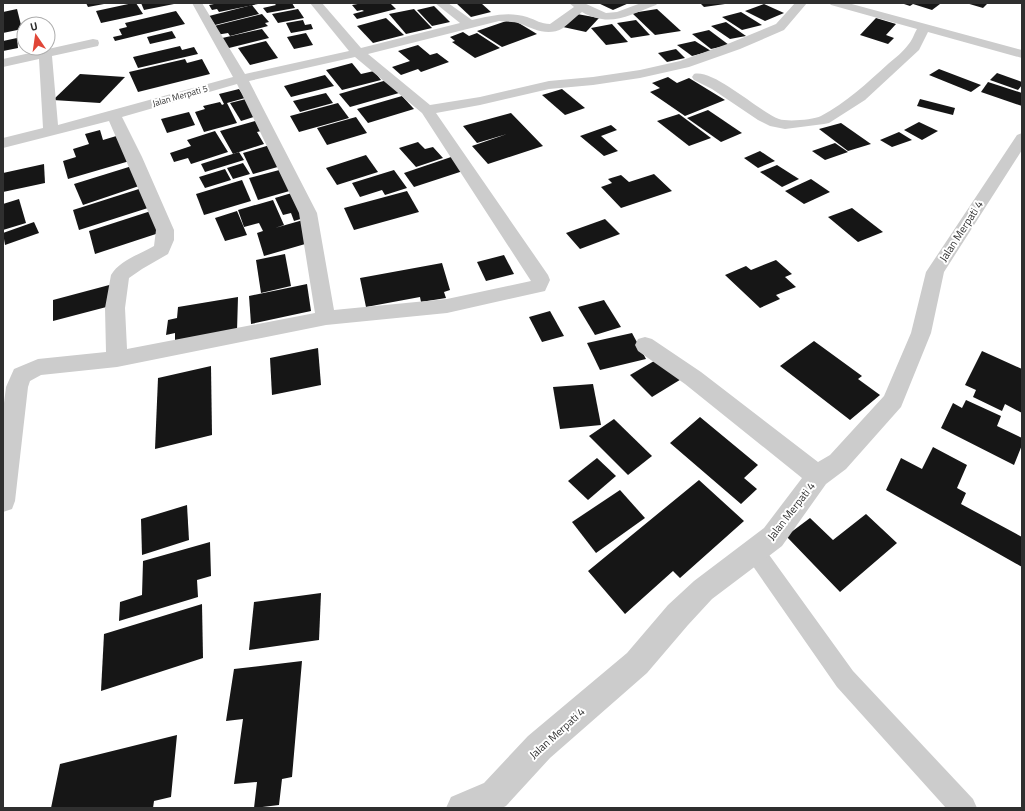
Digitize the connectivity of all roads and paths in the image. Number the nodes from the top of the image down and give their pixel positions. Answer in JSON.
{"nodes":[{"id":1,"x":316,"y":3,"type":"edge"},
{"id":2,"x":441,"y":3,"type":"edge"},
{"id":3,"x":652,"y":3,"type":"edge"},
{"id":4,"x":801,"y":3,"type":"edge"},
{"id":5,"x":835,"y":3,"type":"edge"},
{"id":6,"x":197,"y":4,"type":"edge"},
{"id":7,"x":578,"y":5,"type":"edge"},
{"id":8,"x":470,"y":25,"type":"junction"},
{"id":9,"x":924,"y":28,"type":"junction"},
{"id":10,"x":93,"y":43,"type":"dead end"},
{"id":11,"x":56,"y":51,"type":"edge"},
{"id":12,"x":358,"y":53,"type":"junction"},
{"id":13,"x":1022,"y":54,"type":"edge"},
{"id":14,"x":36,"y":56,"type":"edge"},
{"id":15,"x":45,"y":56,"type":"edge"},
{"id":16,"x":3,"y":63,"type":"edge"},
{"id":17,"x":699,"y":77,"type":"dead end"},
{"id":18,"x":241,"y":79,"type":"junction"},
{"id":19,"x":427,"y":110,"type":"junction"},
{"id":20,"x":114,"y":115,"type":"junction"},
{"id":21,"x":51,"y":131,"type":"junction"},
{"id":22,"x":1022,"y":138,"type":"edge"},
{"id":23,"x":3,"y":144,"type":"edge"},
{"id":24,"x":326,"y":318,"type":"junction"},
{"id":25,"x":645,"y":345,"type":"dead end"},
{"id":26,"x":117,"y":359,"type":"junction"},
{"id":27,"x":818,"y":476,"type":"junction"},
{"id":28,"x":3,"y":500,"type":"edge"},
{"id":29,"x":755,"y":552,"type":"junction"},
{"id":30,"x":462,"y":808,"type":"edge"},
{"id":31,"x":964,"y":808,"type":"edge"}],
"edges":[{"from":1,"to":12,"type":"street"},
{"from":2,"to":8,"type":"street"},
{"from":3,"to":7,"type":"street"},
{"from":4,"to":19,"type":"street"},
{"from":5,"to":9,"type":"street"},
{"from":6,"to":18,"type":"street"},
{"from":7,"to":8,"type":"street","name":"Jalan Merpati 5"},
{"from":8,"to":12,"type":"street","name":"Jalan Merpati 5"},
{"from":9,"to":13,"type":"street"},
{"from":9,"to":17,"type":"street"},
{"from":10,"to":11,"type":"street"},
{"from":12,"to":18,"type":"street","name":"Jalan Merpati 5"},
{"from":12,"to":19,"type":"street"},
{"from":14,"to":16,"type":"street"},
{"from":15,"to":21,"type":"street"},
{"from":18,"to":20,"type":"street","name":"Jalan Merpati 5"},
{"from":18,"to":24,"type":"street"},
{"from":19,"to":24,"type":"street"},
{"from":20,"to":21,"type":"street","name":"Jalan Merpati 5"},
{"from":20,"to":26,"type":"street"},
{"from":21,"to":23,"type":"street","name":"Jalan Merpati 5"},
{"from":22,"to":27,"type":"street","name":"Jalan Merpati 4"},
{"from":24,"to":26,"type":"street"},
{"from":25,"to":27,"type":"street"},
{"from":26,"to":28,"type":"street"},
{"from":27,"to":29,"type":"street","name":"Jalan Merpati 4"},
{"from":29,"to":30,"type":"street","name":"Jalan Merpati 4"},
{"from":29,"to":31,"type":"lane"}]}
